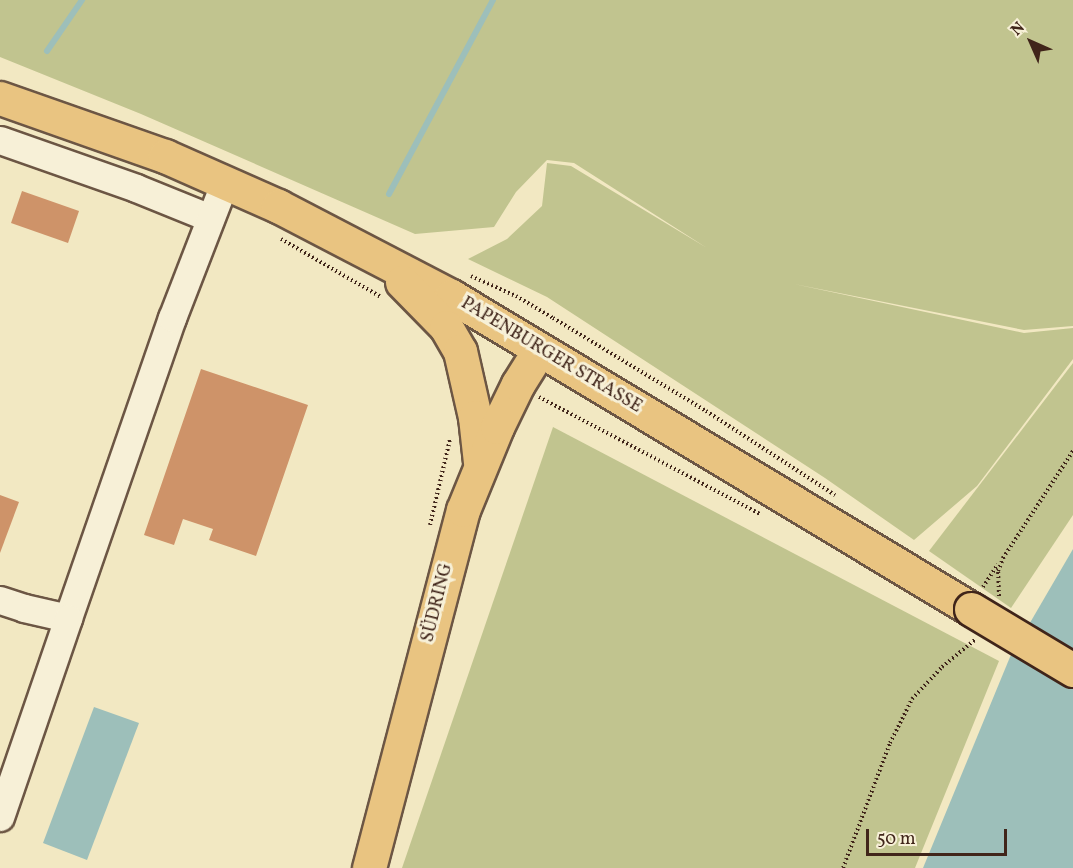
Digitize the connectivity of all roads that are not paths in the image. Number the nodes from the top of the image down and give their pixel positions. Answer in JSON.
{"nodes":[{"id":1,"x":0,"y":98,"type":"edge"},
{"id":2,"x":0,"y":140,"type":"edge"},
{"id":3,"x":224,"y":184,"type":"junction"},
{"id":4,"x":210,"y":218,"type":"junction"},
{"id":5,"x":380,"y":259,"type":"junction"},
{"id":6,"x":539,"y":351,"type":"junction"},
{"id":7,"x":480,"y":466,"type":"junction"},
{"id":8,"x":0,"y":600,"type":"edge"},
{"id":9,"x":68,"y":618,"type":"junction"},
{"id":10,"x":1073,"y":670,"type":"edge"},
{"id":11,"x":0,"y":817,"type":"edge"},
{"id":12,"x":369,"y":868,"type":"edge"}],
"edges":[{"from":1,"to":3,"type":"main road","name":"PAPENBURGER STRASSE"},
{"from":2,"to":4,"type":"street"},
{"from":3,"to":4,"type":"street"},
{"from":3,"to":5,"type":"main road","name":"PAPENBURGER STRASSE"},
{"from":4,"to":9,"type":"street"},
{"from":5,"to":6,"type":"main road","name":"PAPENBURGER STRASSE"},
{"from":5,"to":7,"type":"main road"},
{"from":6,"to":7,"type":"main road","name":"SÜDRING"},
{"from":6,"to":10,"type":"main road","name":"PAPENBURGER STRASSE","bridge":true},
{"from":7,"to":12,"type":"main road","name":"SÜDRING"},
{"from":8,"to":9,"type":"street"},
{"from":9,"to":11,"type":"street"}]}
